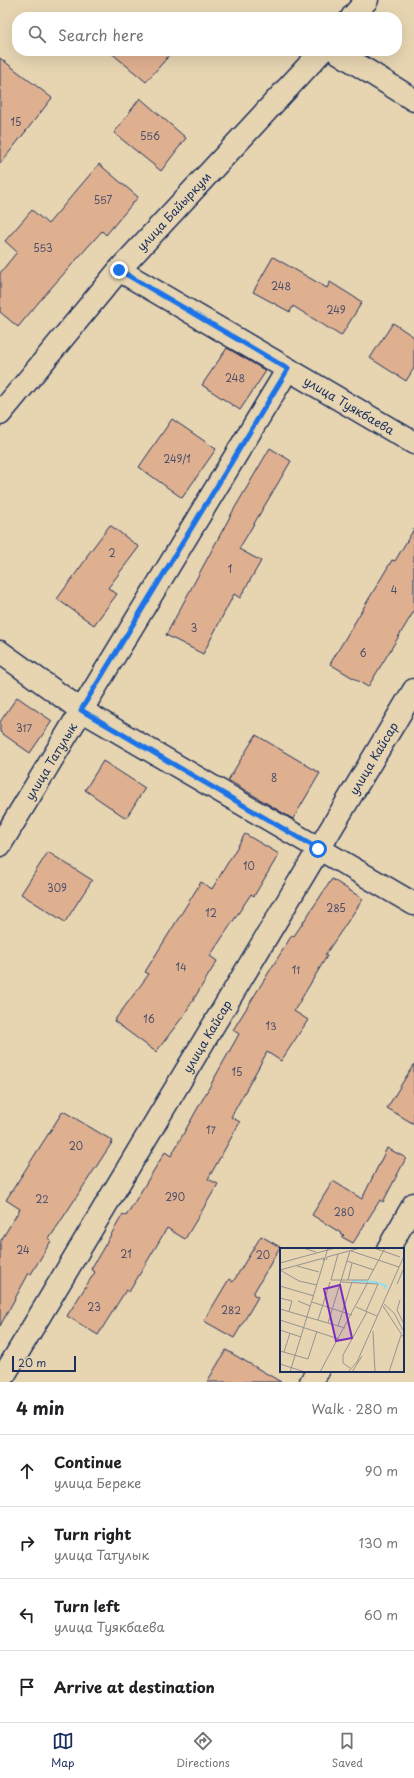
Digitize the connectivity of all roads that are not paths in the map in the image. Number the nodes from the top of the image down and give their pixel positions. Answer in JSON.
{"nodes":[{"id":1,"x":367,"y":0,"type":"edge"},
{"id":2,"x":356,"y":12,"type":"edge"},
{"id":3,"x":317,"y":56,"type":"edge"},
{"id":4,"x":344,"y":56,"type":"edge"},
{"id":5,"x":414,"y":100,"type":"edge"},
{"id":6,"x":119,"y":270,"type":"junction"},
{"id":7,"x":288,"y":369,"type":"junction"},
{"id":8,"x":0,"y":414,"type":"edge"},
{"id":9,"x":414,"y":443,"type":"edge"},
{"id":10,"x":0,"y":652,"type":"edge"},
{"id":11,"x":414,"y":690,"type":"edge"},
{"id":12,"x":81,"y":710,"type":"junction"},
{"id":13,"x":0,"y":845,"type":"edge"},
{"id":14,"x":318,"y":849,"type":"junction"},
{"id":15,"x":414,"y":904,"type":"edge"},
{"id":16,"x":414,"y":1204,"type":"edge"},
{"id":17,"x":389,"y":1248,"type":"edge"},
{"id":18,"x":317,"y":1372,"type":"edge"},
{"id":19,"x":0,"y":1382,"type":"edge"},
{"id":20,"x":311,"y":1382,"type":"edge"}],
"edges":[{"from":1,"to":2,"type":"street"},
{"from":3,"to":6,"type":"street","name":"улица Байыркум"},
{"from":4,"to":5,"type":"street"},
{"from":6,"to":7,"type":"street","name":"улица Туякбаева"},
{"from":6,"to":8,"type":"street","name":"улица Байыркум"},
{"from":7,"to":9,"type":"street","name":"улица Туякбаева"},
{"from":7,"to":12,"type":"street","name":"улица Татулык"},
{"from":10,"to":12,"type":"street"},
{"from":11,"to":14,"type":"street","name":"улица Кайсар"},
{"from":12,"to":13,"type":"street","name":"улица Татулык"},
{"from":12,"to":14,"type":"street"},
{"from":14,"to":15,"type":"street"},
{"from":14,"to":19,"type":"street","name":"улица Кайсар"},
{"from":16,"to":17,"type":"street"},
{"from":18,"to":20,"type":"street"}]}
